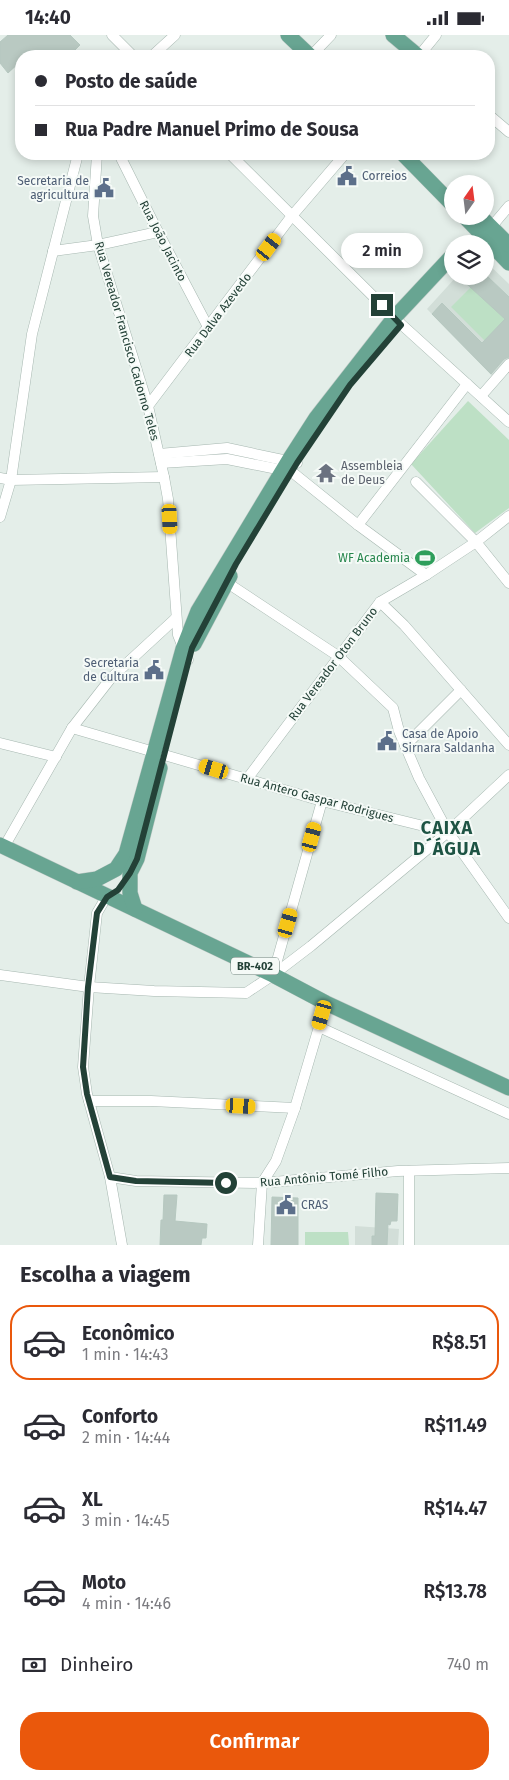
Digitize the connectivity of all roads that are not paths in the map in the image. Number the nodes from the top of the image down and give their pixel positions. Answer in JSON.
{"nodes":[{"id":1,"x":112,"y":35,"type":"edge"},
{"id":2,"x":175,"y":35,"type":"edge"},
{"id":3,"x":288,"y":35,"type":"edge"},
{"id":4,"x":331,"y":35,"type":"edge"},
{"id":5,"x":393,"y":35,"type":"edge"},
{"id":6,"x":436,"y":35,"type":"edge"},
{"id":7,"x":127,"y":50,"type":"edge"},
{"id":8,"x":159,"y":50,"type":"edge"},
{"id":9,"x":304,"y":50,"type":"edge"},
{"id":10,"x":317,"y":50,"type":"edge"},
{"id":11,"x":411,"y":50,"type":"edge"},
{"id":12,"x":423,"y":50,"type":"edge"},
{"id":13,"x":495,"y":120,"type":"edge"},
{"id":14,"x":509,"y":132,"type":"edge"},
{"id":15,"x":76,"y":160,"type":"edge"},
{"id":16,"x":97,"y":160,"type":"edge"},
{"id":17,"x":123,"y":160,"type":"edge"},
{"id":18,"x":236,"y":160,"type":"edge"},
{"id":19,"x":340,"y":160,"type":"edge"},
{"id":20,"x":409,"y":160,"type":"edge"},
{"id":21,"x":420,"y":160,"type":"edge"},
{"id":22,"x":444,"y":182,"type":"edge"},
{"id":23,"x":444,"y":196,"type":"edge"},
{"id":24,"x":509,"y":206,"type":"edge"},
{"id":25,"x":291,"y":217,"type":"junction"},
{"id":26,"x":472,"y":225,"type":"edge"},
{"id":27,"x":158,"y":232,"type":"junction"},
{"id":28,"x":481,"y":235,"type":"edge"},
{"id":29,"x":494,"y":240,"type":"edge"},
{"id":30,"x":98,"y":245,"type":"junction"},
{"id":31,"x":509,"y":245,"type":"edge"},
{"id":32,"x":494,"y":248,"type":"edge"},
{"id":33,"x":53,"y":251,"type":"junction"},
{"id":34,"x":509,"y":263,"type":"edge"},
{"id":35,"x":444,"y":266,"type":"edge"},
{"id":36,"x":444,"y":277,"type":"edge"},
{"id":37,"x":398,"y":321,"type":"junction"},
{"id":38,"x":208,"y":327,"type":"junction"},
{"id":39,"x":509,"y":363,"type":"edge"},
{"id":40,"x":467,"y":384,"type":"junction"},
{"id":41,"x":481,"y":396,"type":"junction"},
{"id":42,"x":148,"y":406,"type":"junction"},
{"id":43,"x":509,"y":422,"type":"edge"},
{"id":44,"x":160,"y":458,"type":"junction"},
{"id":45,"x":290,"y":466,"type":"junction"},
{"id":46,"x":164,"y":477,"type":"junction"},
{"id":47,"x":0,"y":478,"type":"edge"},
{"id":48,"x":12,"y":480,"type":"junction"},
{"id":49,"x":416,"y":482,"type":"dead end"},
{"id":50,"x":509,"y":516,"type":"edge"},
{"id":51,"x":0,"y":517,"type":"edge"},
{"id":52,"x":358,"y":525,"type":"junction"},
{"id":53,"x":476,"y":542,"type":"junction"},
{"id":54,"x":426,"y":575,"type":"junction"},
{"id":55,"x":226,"y":582,"type":"junction"},
{"id":56,"x":509,"y":583,"type":"edge"},
{"id":57,"x":380,"y":602,"type":"junction"},
{"id":58,"x":176,"y":618,"type":"junction"},
{"id":59,"x":186,"y":654,"type":"junction"},
{"id":60,"x":338,"y":656,"type":"junction"},
{"id":61,"x":461,"y":690,"type":"junction"},
{"id":62,"x":72,"y":728,"type":"junction"},
{"id":63,"x":0,"y":743,"type":"edge"},
{"id":64,"x":509,"y":745,"type":"edge"},
{"id":65,"x":405,"y":746,"type":"junction"},
{"id":66,"x":159,"y":753,"type":"junction"},
{"id":67,"x":56,"y":757,"type":"junction"},
{"id":68,"x":509,"y":775,"type":"edge"},
{"id":69,"x":247,"y":779,"type":"junction"},
{"id":70,"x":322,"y":801,"type":"junction"},
{"id":71,"x":448,"y":831,"type":"junction"},
{"id":72,"x":2,"y":846,"type":"edge"},
{"id":73,"x":123,"y":871,"type":"junction"},
{"id":74,"x":77,"y":882,"type":"junction"},
{"id":75,"x":107,"y":897,"type":"junction"},
{"id":76,"x":135,"y":909,"type":"junction"},
{"id":77,"x":509,"y":919,"type":"edge"},
{"id":78,"x":0,"y":975,"type":"edge"},
{"id":79,"x":273,"y":975,"type":"junction"},
{"id":80,"x":88,"y":987,"type":"junction"},
{"id":81,"x":326,"y":1003,"type":"junction"},
{"id":82,"x":319,"y":1027,"type":"junction"},
{"id":83,"x":509,"y":1088,"type":"edge"},
{"id":84,"x":89,"y":1101,"type":"junction"},
{"id":85,"x":295,"y":1108,"type":"junction"},
{"id":86,"x":509,"y":1114,"type":"edge"},
{"id":87,"x":509,"y":1168,"type":"edge"},
{"id":88,"x":409,"y":1171,"type":"junction"},
{"id":89,"x":110,"y":1177,"type":"junction"},
{"id":90,"x":262,"y":1183,"type":"junction"},
{"id":91,"x":122,"y":1245,"type":"edge"},
{"id":92,"x":258,"y":1245,"type":"edge"},
{"id":93,"x":409,"y":1245,"type":"edge"}],
"edges":[{"from":1,"to":7,"type":"street"},
{"from":2,"to":8,"type":"street"},
{"from":3,"to":9,"type":"main road"},
{"from":4,"to":10,"type":"street"},
{"from":5,"to":11,"type":"main road"},
{"from":6,"to":12,"type":"street"},
{"from":13,"to":14,"type":"street"},
{"from":15,"to":33,"type":"street"},
{"from":16,"to":30,"type":"street","name":"Rua Vereador Francisco Cadorno Teles"},
{"from":17,"to":27,"type":"street","name":"Rua João Jacinto"},
{"from":18,"to":25,"type":"street"},
{"from":19,"to":25,"type":"street","name":"Rua Dalva Azevedo"},
{"from":20,"to":23,"type":"main road"},
{"from":21,"to":22,"type":"main road"},
{"from":24,"to":28,"type":"street"},
{"from":25,"to":37,"type":"street"},
{"from":25,"to":38,"type":"street","name":"Rua Dalva Azevedo"},
{"from":26,"to":28,"type":"main road"},
{"from":27,"to":30,"type":"street"},
{"from":27,"to":38,"type":"street","name":"Rua João Jacinto"},
{"from":29,"to":31,"type":"main road"},
{"from":30,"to":33,"type":"street"},
{"from":30,"to":42,"type":"street","name":"Rua Vereador Francisco Cadorno Teles"},
{"from":32,"to":34,"type":"main road"},
{"from":33,"to":48,"type":"street"},
{"from":35,"to":37,"type":"main road"},
{"from":36,"to":37,"type":"main road"},
{"from":37,"to":40,"type":"street"},
{"from":37,"to":45,"type":"main road"},
{"from":38,"to":42,"type":"street","name":"Rua Dalva Azevedo"},
{"from":39,"to":41,"type":"street"},
{"from":40,"to":41,"type":"street"},
{"from":40,"to":52,"type":"street"},
{"from":41,"to":43,"type":"street"},
{"from":42,"to":44,"type":"street","name":"Rua Vereador Francisco Cadorno Teles"},
{"from":44,"to":45,"type":"street"},
{"from":44,"to":46,"type":"street","name":"Rua Vereador Francisco Cadorno Teles"},
{"from":45,"to":52,"type":"street"},
{"from":45,"to":55,"type":"main road"},
{"from":45,"to":59,"type":"main road"},
{"from":46,"to":48,"type":"street"},
{"from":46,"to":58,"type":"street","name":"Rua Vereador Francisco Cadorno Teles"},
{"from":47,"to":48,"type":"street"},
{"from":48,"to":51,"type":"street"},
{"from":49,"to":53,"type":"street"},
{"from":50,"to":53,"type":"street","name":"Rua Vereador Oton Bruno"},
{"from":52,"to":54,"type":"street"},
{"from":53,"to":54,"type":"street","name":"Rua Vereador Oton Bruno"},
{"from":53,"to":56,"type":"street"},
{"from":54,"to":57,"type":"street","name":"Rua Vereador Oton Bruno"},
{"from":55,"to":59,"type":"main road"},
{"from":55,"to":60,"type":"street"},
{"from":57,"to":60,"type":"street","name":"Rua Vereador Oton Bruno"},
{"from":57,"to":61,"type":"street"},
{"from":58,"to":59,"type":"street","name":"Rua Vereador Francisco Cadorno Teles"},
{"from":58,"to":62,"type":"street"},
{"from":59,"to":66,"type":"main road"},
{"from":60,"to":65,"type":"street"},
{"from":60,"to":69,"type":"street","name":"Rua Vereador Oton Bruno"},
{"from":61,"to":64,"type":"street"},
{"from":61,"to":65,"type":"street"},
{"from":62,"to":66,"type":"street","name":"Rua Antero Gaspar Rodrigues"},
{"from":62,"to":67,"type":"street"},
{"from":63,"to":67,"type":"street"},
{"from":65,"to":71,"type":"street"},
{"from":66,"to":69,"type":"street","name":"Rua Antero Gaspar Rodrigues"},
{"from":66,"to":73,"type":"main road"},
{"from":67,"to":72,"type":"street"},
{"from":68,"to":71,"type":"street"},
{"from":69,"to":70,"type":"street","name":"Rua Antero Gaspar Rodrigues"},
{"from":70,"to":71,"type":"street","name":"Rua Antero Gaspar Rodrigues"},
{"from":70,"to":79,"type":"street"},
{"from":71,"to":77,"type":"street"},
{"from":71,"to":79,"type":"street"},
{"from":72,"to":74,"type":"main road","number":"BR-402"},
{"from":73,"to":74,"type":"main road"},
{"from":73,"to":75,"type":"main road"},
{"from":73,"to":76,"type":"main road"},
{"from":74,"to":75,"type":"main road","number":"BR-402"},
{"from":75,"to":76,"type":"main road","number":"BR-402"},
{"from":75,"to":80,"type":"street"},
{"from":76,"to":79,"type":"main road","number":"BR-402"},
{"from":78,"to":80,"type":"street"},
{"from":79,"to":80,"type":"street"},
{"from":79,"to":81,"type":"main road","number":"BR-402"},
{"from":80,"to":84,"type":"street"},
{"from":81,"to":82,"type":"street"},
{"from":81,"to":83,"type":"main road","number":"BR-402"},
{"from":82,"to":85,"type":"street"},
{"from":82,"to":86,"type":"street"},
{"from":84,"to":85,"type":"street"},
{"from":84,"to":89,"type":"street"},
{"from":85,"to":90,"type":"street"},
{"from":87,"to":88,"type":"street","name":"Rua Antônio Tomé Filho"},
{"from":88,"to":90,"type":"street","name":"Rua Antônio Tomé Filho"},
{"from":88,"to":93,"type":"street"},
{"from":89,"to":90,"type":"street","name":"Rua Antônio Tomé Filho"},
{"from":89,"to":91,"type":"street"},
{"from":90,"to":92,"type":"street"}]}
